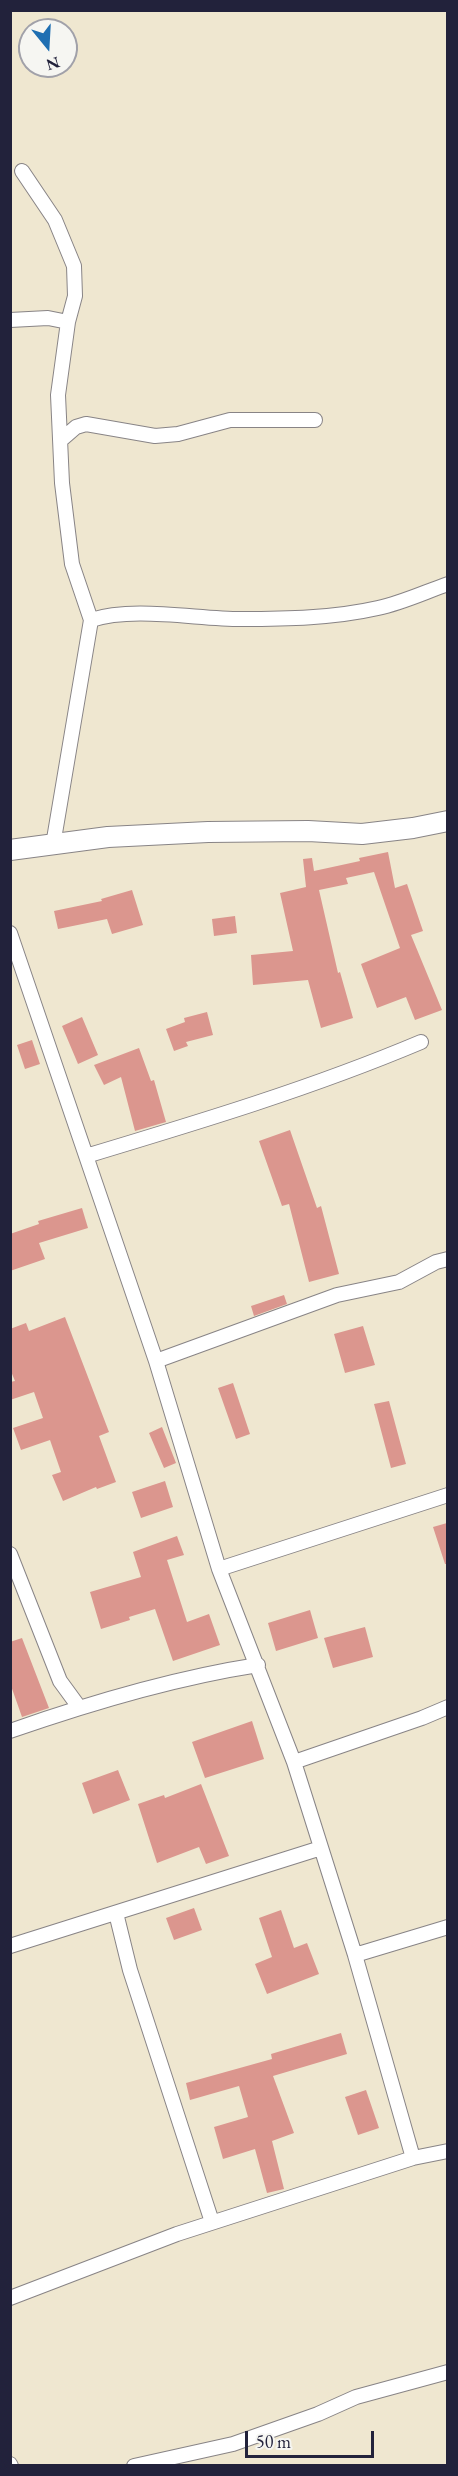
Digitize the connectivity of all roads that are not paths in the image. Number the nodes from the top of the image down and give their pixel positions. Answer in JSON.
{"nodes":[{"id":1,"x":22,"y":171,"type":"dead end"},
{"id":2,"x":10,"y":320,"type":"edge"},
{"id":3,"x":68,"y":322,"type":"junction"},
{"id":4,"x":315,"y":420,"type":"dead end"},
{"id":5,"x":62,"y":440,"type":"junction"},
{"id":6,"x":447,"y":584,"type":"edge"},
{"id":7,"x":91,"y":620,"type":"junction"},
{"id":8,"x":447,"y":820,"type":"edge"},
{"id":9,"x":53,"y":845,"type":"junction"},
{"id":10,"x":10,"y":850,"type":"edge"},
{"id":11,"x":10,"y":933,"type":"edge"},
{"id":12,"x":421,"y":1042,"type":"dead end"},
{"id":13,"x":86,"y":1156,"type":"junction"},
{"id":14,"x":447,"y":1259,"type":"edge"},
{"id":15,"x":156,"y":1361,"type":"junction"},
{"id":16,"x":447,"y":1495,"type":"edge"},
{"id":17,"x":10,"y":1554,"type":"edge"},
{"id":18,"x":219,"y":1569,"type":"junction"},
{"id":19,"x":258,"y":1665,"type":"junction"},
{"id":20,"x":79,"y":1707,"type":"junction"},
{"id":21,"x":447,"y":1707,"type":"edge"},
{"id":22,"x":10,"y":1731,"type":"edge"},
{"id":23,"x":294,"y":1762,"type":"junction"},
{"id":24,"x":321,"y":1848,"type":"junction"},
{"id":25,"x":116,"y":1913,"type":"junction"},
{"id":26,"x":447,"y":1927,"type":"edge"},
{"id":27,"x":10,"y":1947,"type":"edge"},
{"id":28,"x":354,"y":1955,"type":"junction"},
{"id":29,"x":447,"y":2151,"type":"edge"},
{"id":30,"x":413,"y":2158,"type":"junction"},
{"id":31,"x":212,"y":2222,"type":"junction"},
{"id":32,"x":10,"y":2298,"type":"edge"},
{"id":33,"x":447,"y":2372,"type":"edge"},
{"id":34,"x":134,"y":2466,"type":"edge"}],
"edges":[{"from":1,"to":3,"type":"street"},
{"from":2,"to":3,"type":"street"},
{"from":3,"to":5,"type":"street"},
{"from":4,"to":5,"type":"street"},
{"from":5,"to":7,"type":"street"},
{"from":6,"to":7,"type":"street"},
{"from":7,"to":9,"type":"street"},
{"from":8,"to":9,"type":"street"},
{"from":9,"to":10,"type":"street"},
{"from":11,"to":13,"type":"street"},
{"from":12,"to":13,"type":"street"},
{"from":13,"to":15,"type":"street"},
{"from":14,"to":15,"type":"street"},
{"from":15,"to":18,"type":"street"},
{"from":16,"to":18,"type":"street"},
{"from":17,"to":20,"type":"street"},
{"from":18,"to":19,"type":"street"},
{"from":19,"to":20,"type":"street"},
{"from":19,"to":23,"type":"street"},
{"from":20,"to":22,"type":"street"},
{"from":21,"to":23,"type":"street"},
{"from":23,"to":24,"type":"street"},
{"from":24,"to":25,"type":"street"},
{"from":24,"to":28,"type":"street"},
{"from":25,"to":27,"type":"street"},
{"from":25,"to":31,"type":"street"},
{"from":26,"to":28,"type":"street"},
{"from":28,"to":30,"type":"street"},
{"from":29,"to":30,"type":"street"},
{"from":30,"to":31,"type":"street"},
{"from":31,"to":32,"type":"street"},
{"from":33,"to":34,"type":"street"}]}
